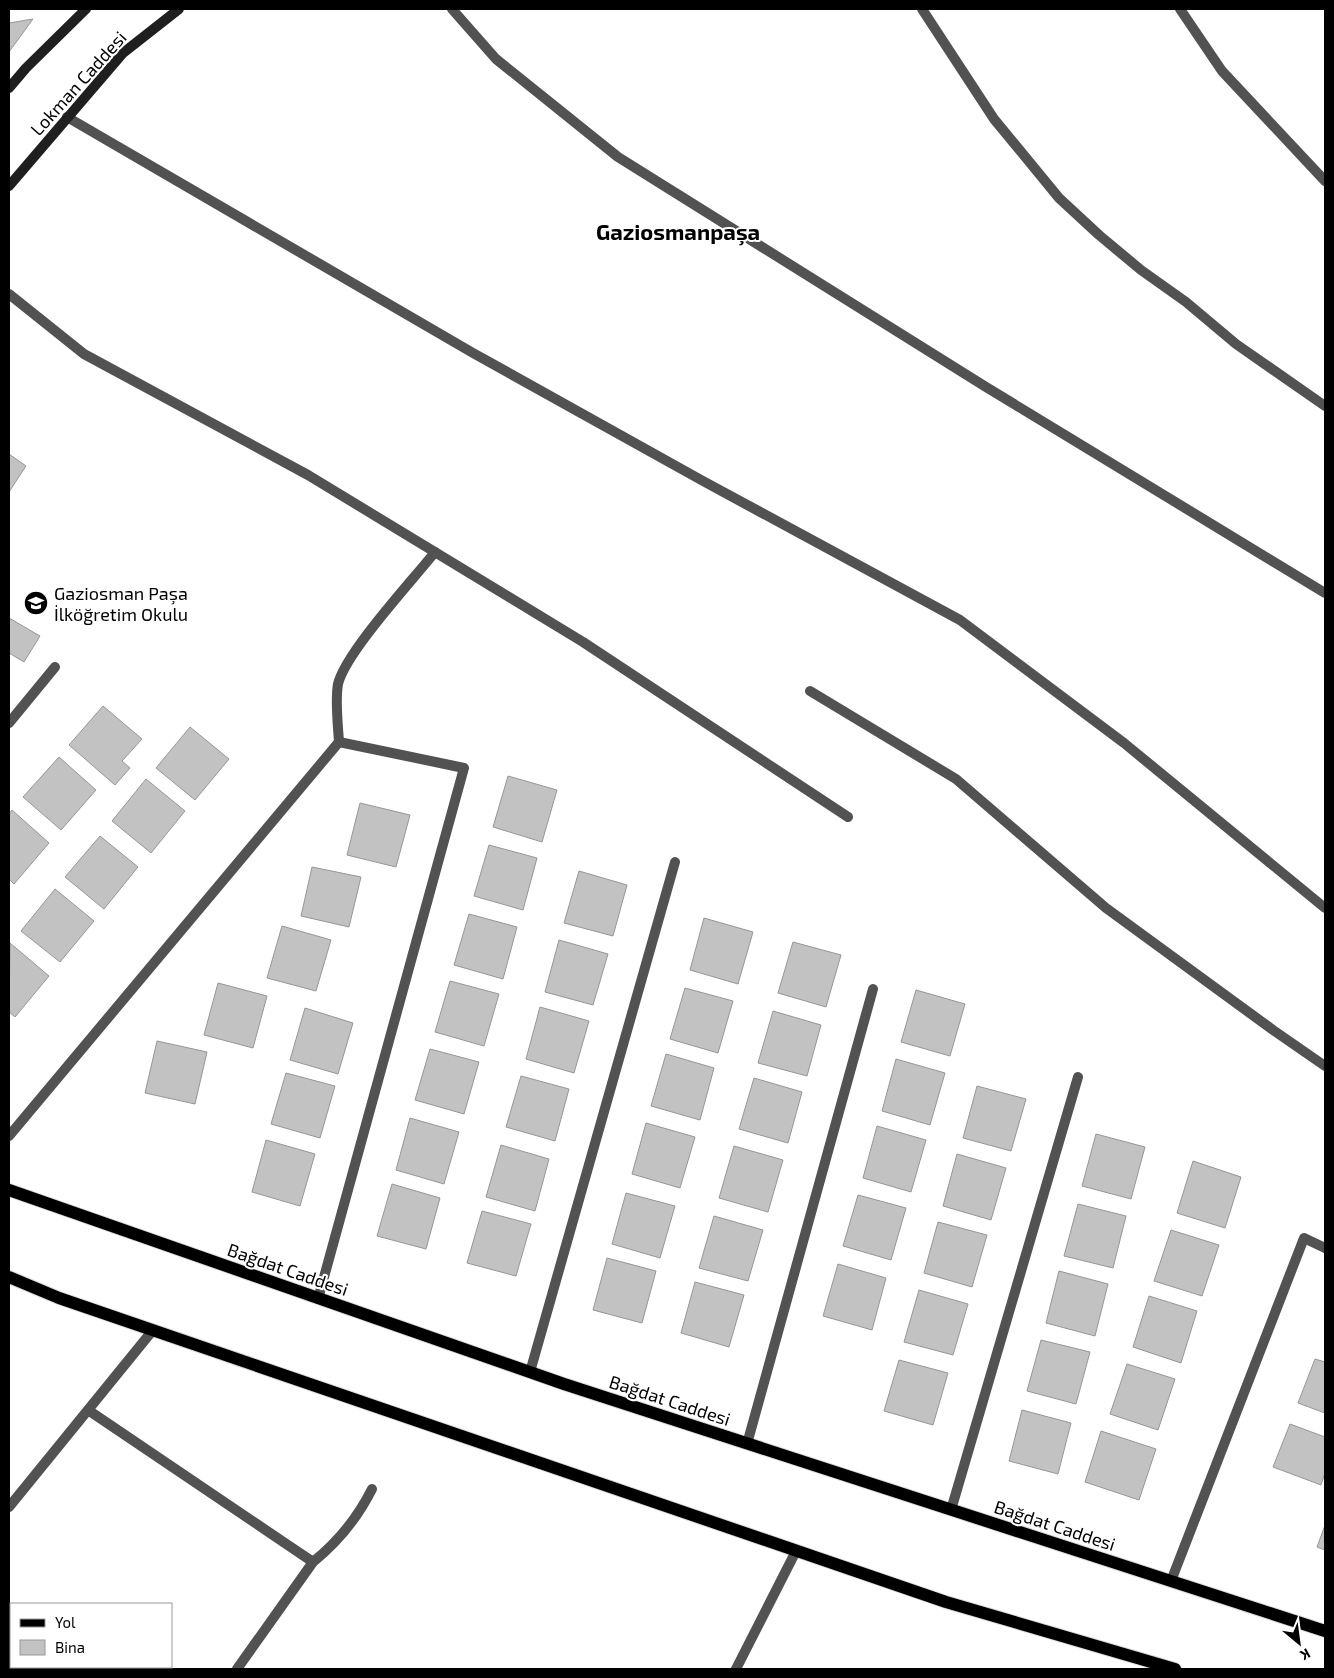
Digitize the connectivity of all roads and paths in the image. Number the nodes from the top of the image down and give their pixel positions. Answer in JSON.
{"nodes":[{"id":1,"x":86,"y":9,"type":"edge"},
{"id":2,"x":179,"y":9,"type":"edge"},
{"id":3,"x":452,"y":9,"type":"edge"},
{"id":4,"x":922,"y":9,"type":"edge"},
{"id":5,"x":1180,"y":9,"type":"edge"},
{"id":6,"x":9,"y":88,"type":"edge"},
{"id":7,"x":67,"y":117,"type":"junction"},
{"id":8,"x":1325,"y":181,"type":"edge"},
{"id":9,"x":9,"y":186,"type":"edge"},
{"id":10,"x":9,"y":294,"type":"edge"},
{"id":11,"x":1325,"y":406,"type":"edge"},
{"id":12,"x":435,"y":552,"type":"junction"},
{"id":13,"x":1325,"y":593,"type":"edge"},
{"id":14,"x":55,"y":667,"type":"dead end"},
{"id":15,"x":810,"y":691,"type":"dead end"},
{"id":16,"x":9,"y":723,"type":"edge"},
{"id":17,"x":339,"y":742,"type":"junction"},
{"id":18,"x":848,"y":816,"type":"dead end"},
{"id":19,"x":675,"y":862,"type":"dead end"},
{"id":20,"x":1325,"y":908,"type":"edge"},
{"id":21,"x":873,"y":989,"type":"dead end"},
{"id":22,"x":1325,"y":1066,"type":"edge"},
{"id":23,"x":1078,"y":1077,"type":"dead end"},
{"id":24,"x":9,"y":1136,"type":"edge"},
{"id":25,"x":9,"y":1190,"type":"edge"},
{"id":26,"x":1325,"y":1248,"type":"edge"},
{"id":27,"x":9,"y":1277,"type":"edge"},
{"id":28,"x":318,"y":1298,"type":"junction"},
{"id":29,"x":153,"y":1330,"type":"junction"},
{"id":30,"x":530,"y":1372,"type":"junction"},
{"id":31,"x":88,"y":1410,"type":"junction"},
{"id":32,"x":747,"y":1444,"type":"junction"},
{"id":33,"x":372,"y":1489,"type":"dead end"},
{"id":34,"x":9,"y":1508,"type":"edge"},
{"id":35,"x":951,"y":1510,"type":"junction"},
{"id":36,"x":796,"y":1550,"type":"junction"},
{"id":37,"x":313,"y":1562,"type":"junction"},
{"id":38,"x":1171,"y":1581,"type":"junction"},
{"id":39,"x":1325,"y":1631,"type":"edge"},
{"id":40,"x":237,"y":1669,"type":"edge"},
{"id":41,"x":736,"y":1669,"type":"edge"},
{"id":42,"x":1175,"y":1669,"type":"edge"}],
"edges":[{"from":1,"to":6,"type":"street"},
{"from":2,"to":7,"type":"street","name":"Lokman Caddesi"},
{"from":3,"to":13,"type":"street"},
{"from":4,"to":11,"type":"street"},
{"from":5,"to":8,"type":"street"},
{"from":7,"to":9,"type":"street","name":"Lokman Caddesi"},
{"from":7,"to":20,"type":"street"},
{"from":10,"to":12,"type":"street"},
{"from":12,"to":17,"type":"street"},
{"from":12,"to":18,"type":"street"},
{"from":14,"to":16,"type":"street"},
{"from":15,"to":22,"type":"street"},
{"from":17,"to":24,"type":"street"},
{"from":17,"to":28,"type":"street"},
{"from":19,"to":30,"type":"street"},
{"from":21,"to":32,"type":"street"},
{"from":23,"to":35,"type":"street"},
{"from":25,"to":28,"type":"main road","name":"Bağdat Caddesi"},
{"from":26,"to":38,"type":"street"},
{"from":27,"to":29,"type":"main road"},
{"from":28,"to":30,"type":"main road","name":"Bağdat Caddesi"},
{"from":29,"to":31,"type":"street"},
{"from":29,"to":36,"type":"main road"},
{"from":30,"to":32,"type":"main road","name":"Bağdat Caddesi"},
{"from":31,"to":34,"type":"street"},
{"from":31,"to":37,"type":"street"},
{"from":32,"to":35,"type":"main road","name":"Bağdat Caddesi"},
{"from":33,"to":37,"type":"street"},
{"from":35,"to":38,"type":"main road","name":"Bağdat Caddesi"},
{"from":36,"to":41,"type":"street"},
{"from":36,"to":42,"type":"main road"},
{"from":37,"to":40,"type":"street"},
{"from":38,"to":39,"type":"main road","name":"Bağdat Caddesi"}]}
